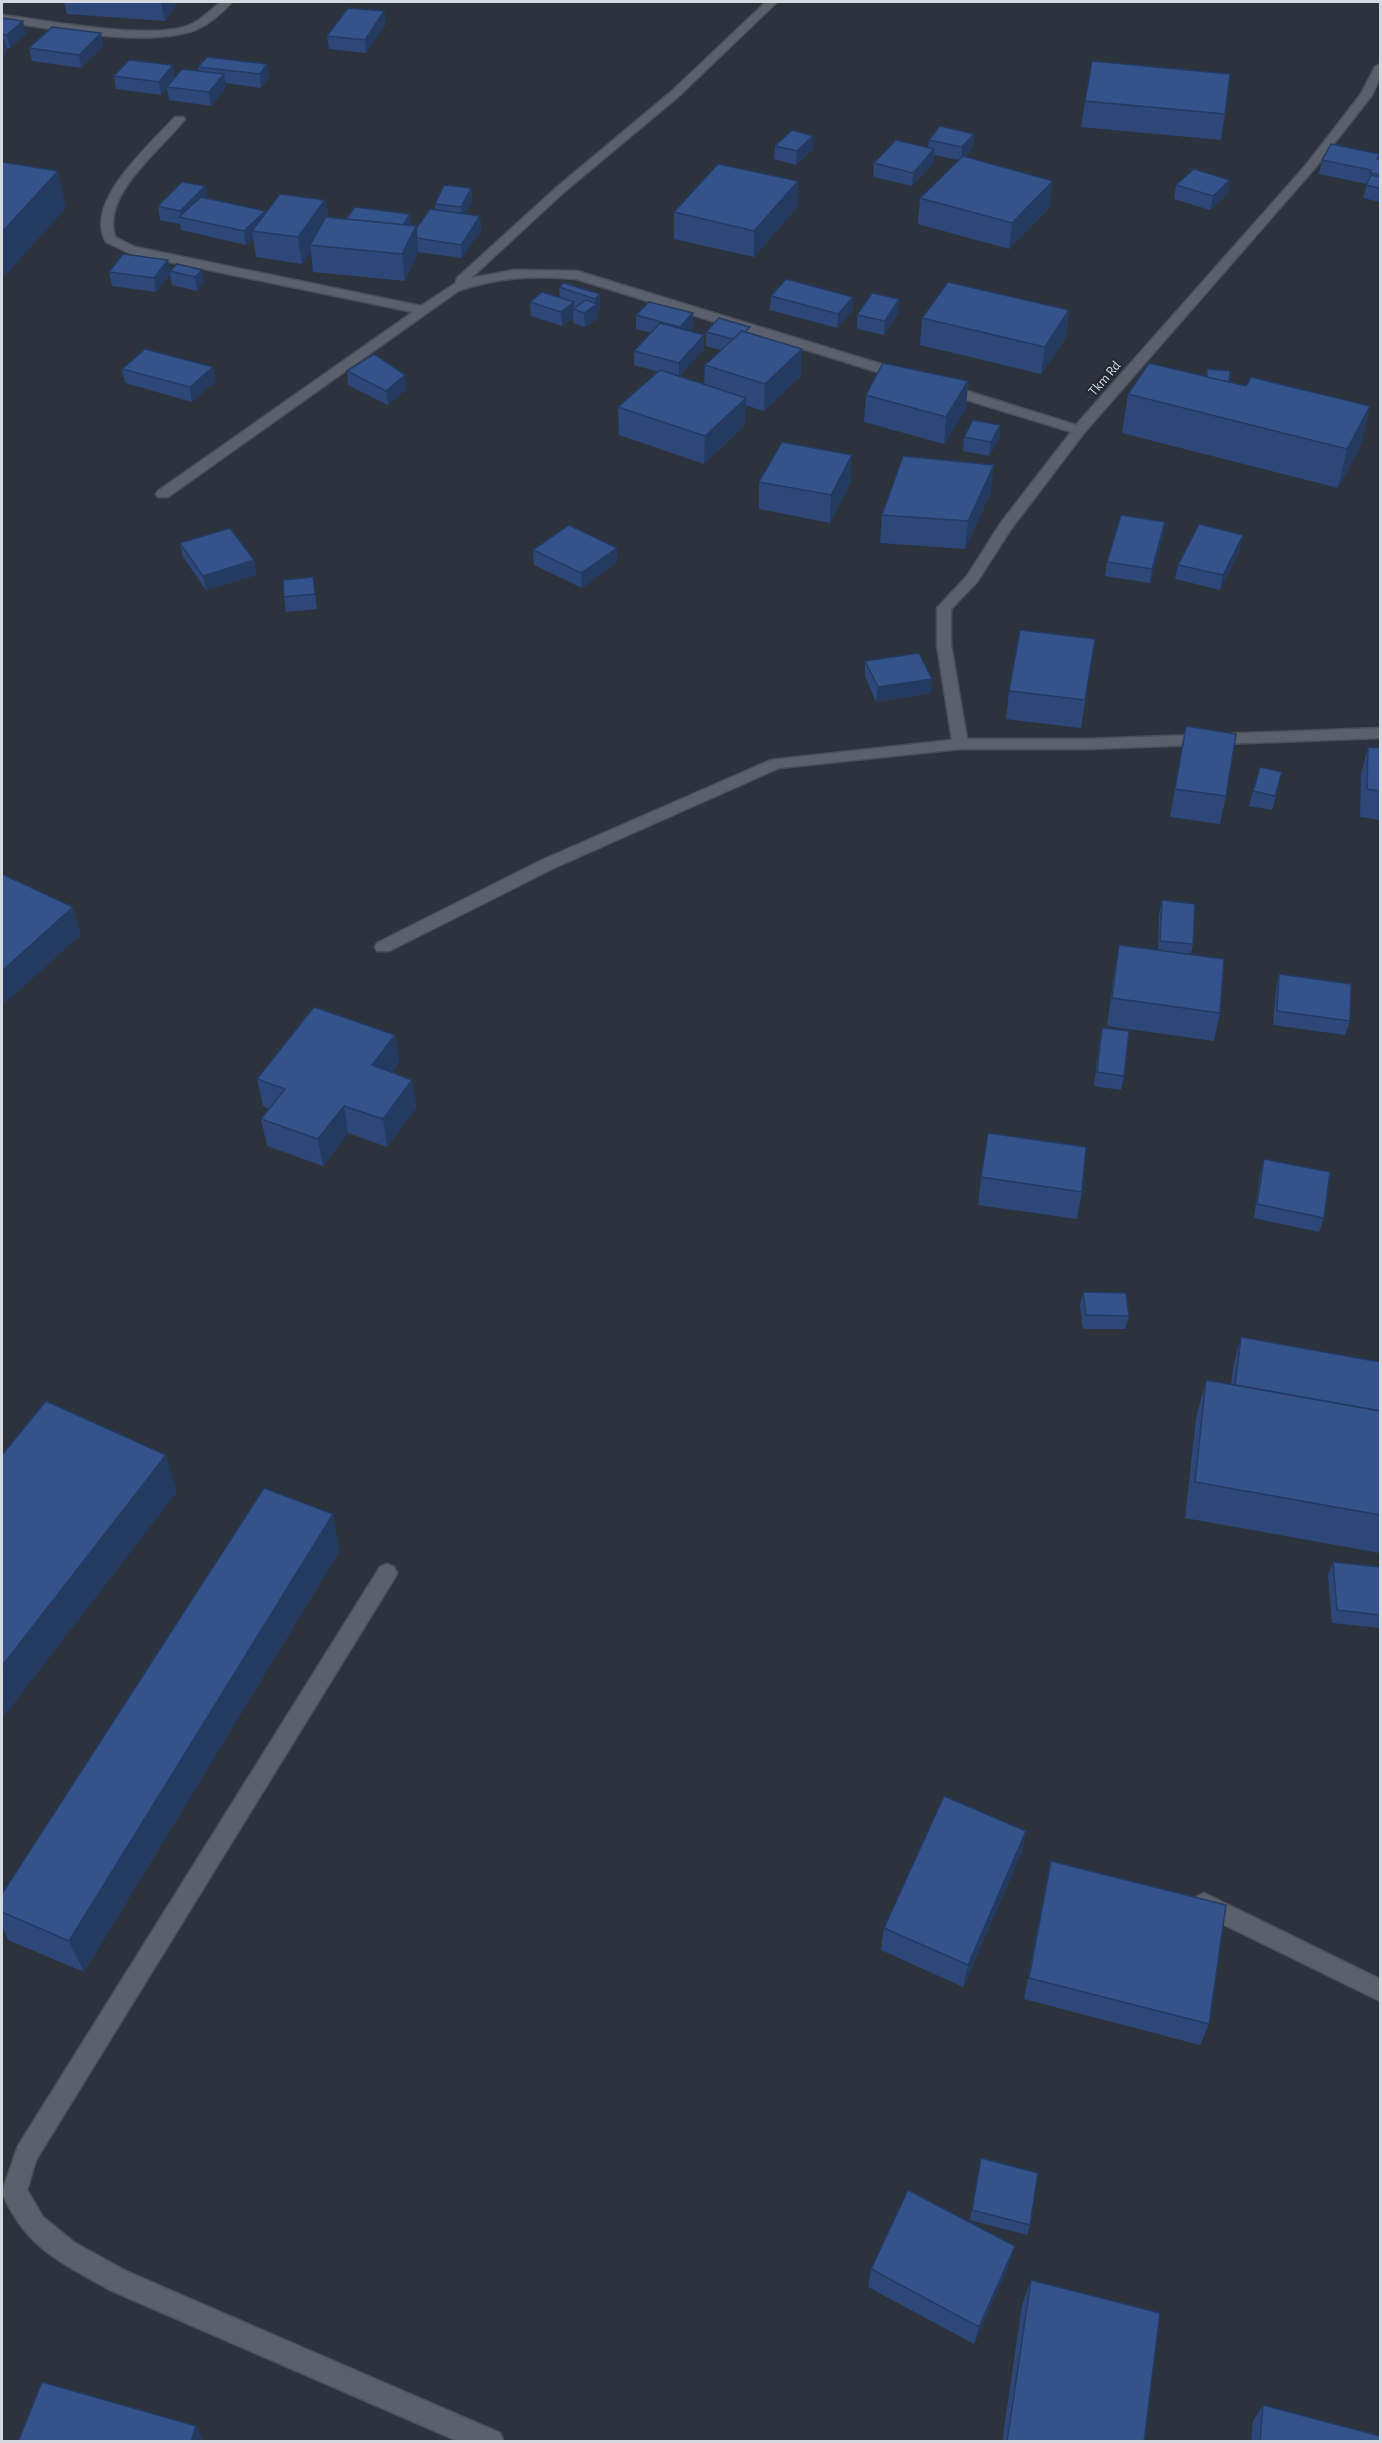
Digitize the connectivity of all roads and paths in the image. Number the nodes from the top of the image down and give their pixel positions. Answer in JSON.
{"nodes":[{"id":1,"x":227,"y":2,"type":"edge"},
{"id":2,"x":772,"y":2,"type":"edge"},
{"id":3,"x":2,"y":18,"type":"edge"},
{"id":4,"x":1380,"y":67,"type":"edge"},
{"id":5,"x":179,"y":118,"type":"dead end"},
{"id":6,"x":454,"y":288,"type":"junction"},
{"id":7,"x":423,"y":310,"type":"junction"},
{"id":8,"x":1079,"y":430,"type":"junction"},
{"id":9,"x":163,"y":494,"type":"dead end"},
{"id":10,"x":1380,"y":733,"type":"edge"},
{"id":11,"x":960,"y":744,"type":"junction"},
{"id":12,"x":382,"y":947,"type":"dead end"},
{"id":13,"x":387,"y":1573,"type":"dead end"},
{"id":14,"x":1191,"y":1898,"type":"edge"},
{"id":15,"x":1380,"y":1990,"type":"edge"},
{"id":16,"x":491,"y":2442,"type":"edge"}],
"edges":[{"from":1,"to":3,"type":"street"},
{"from":2,"to":6,"type":"street"},
{"from":4,"to":8,"type":"street","name":"Tkm Rd"},
{"from":5,"to":7,"type":"street"},
{"from":6,"to":7,"type":"street"},
{"from":6,"to":8,"type":"street"},
{"from":7,"to":9,"type":"street"},
{"from":8,"to":11,"type":"street","name":"Tkm Rd"},
{"from":10,"to":11,"type":"street"},
{"from":11,"to":12,"type":"street"},
{"from":13,"to":16,"type":"street"},
{"from":14,"to":15,"type":"street"}]}
